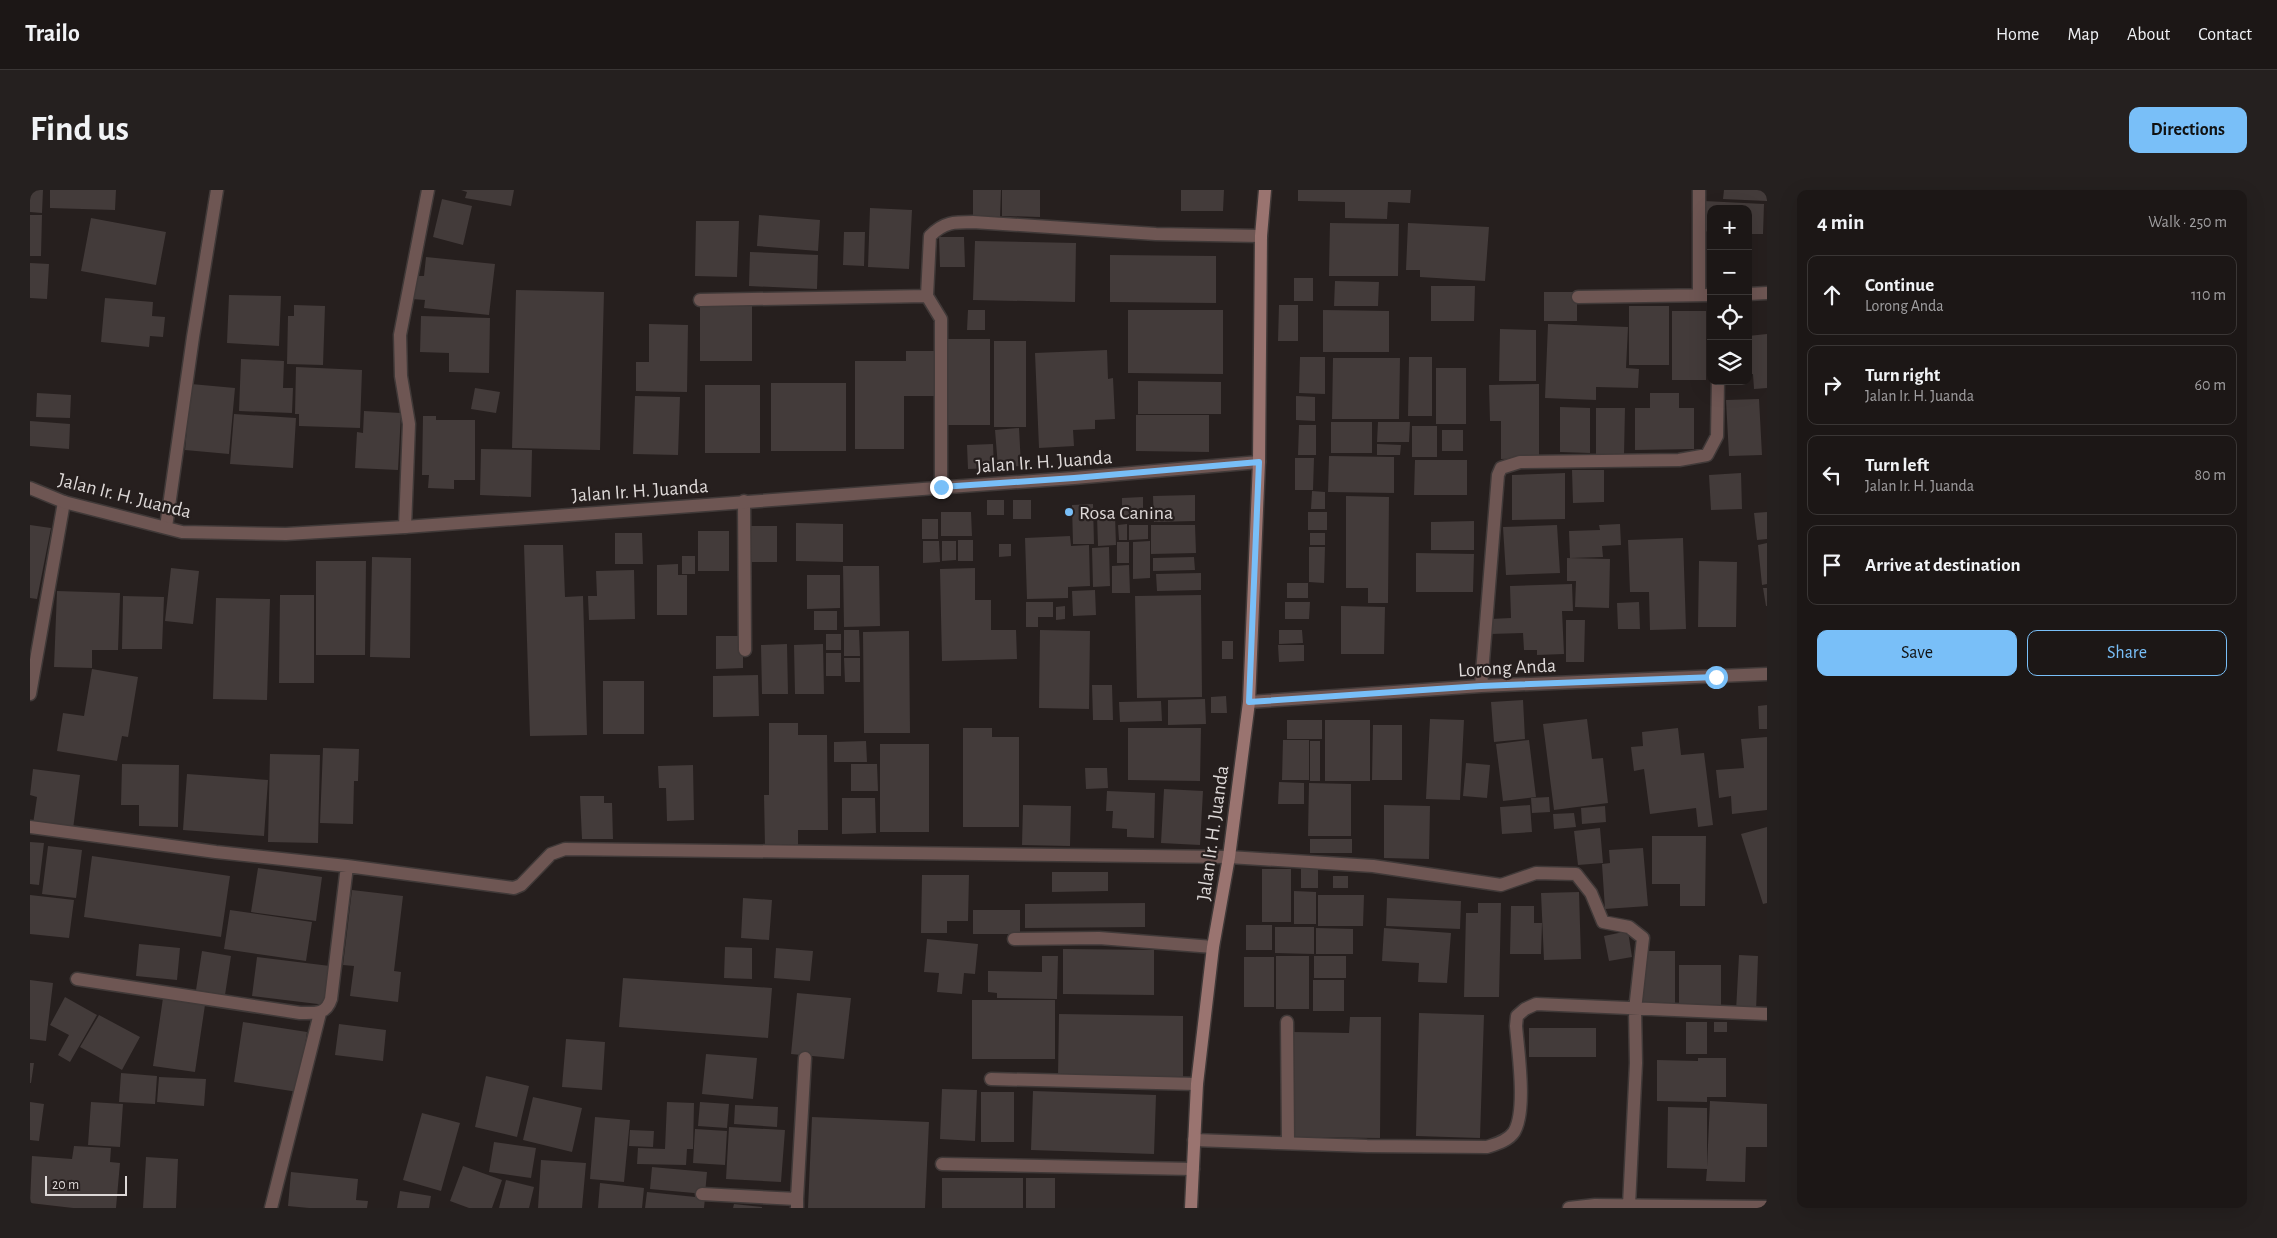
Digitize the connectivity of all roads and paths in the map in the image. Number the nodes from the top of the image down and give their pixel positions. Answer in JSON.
{"nodes":[{"id":1,"x":217,"y":190,"type":"edge"},
{"id":2,"x":428,"y":190,"type":"edge"},
{"id":3,"x":1264,"y":190,"type":"edge"},
{"id":4,"x":1699,"y":190,"type":"edge"},
{"id":5,"x":1261,"y":236,"type":"junction"},
{"id":6,"x":1767,"y":293,"type":"edge"},
{"id":7,"x":1752,"y":294,"type":"edge"},
{"id":8,"x":1705,"y":295,"type":"edge"},
{"id":9,"x":927,"y":296,"type":"junction"},
{"id":10,"x":1578,"y":297,"type":"dead end"},
{"id":11,"x":700,"y":300,"type":"dead end"},
{"id":12,"x":1718,"y":385,"type":"edge"},
{"id":13,"x":1259,"y":462,"type":"junction"},
{"id":14,"x":941,"y":487,"type":"junction"},
{"id":15,"x":30,"y":488,"type":"edge"},
{"id":16,"x":744,"y":501,"type":"junction"},
{"id":17,"x":64,"y":502,"type":"junction"},
{"id":18,"x":166,"y":527,"type":"junction"},
{"id":19,"x":405,"y":527,"type":"junction"},
{"id":20,"x":745,"y":650,"type":"dead end"},
{"id":21,"x":1767,"y":674,"type":"edge"},
{"id":22,"x":1481,"y":686,"type":"junction"},
{"id":23,"x":30,"y":694,"type":"edge"},
{"id":24,"x":1249,"y":702,"type":"junction"},
{"id":25,"x":30,"y":827,"type":"edge"},
{"id":26,"x":1229,"y":857,"type":"junction"},
{"id":27,"x":346,"y":866,"type":"junction"},
{"id":28,"x":1014,"y":939,"type":"dead end"},
{"id":29,"x":1212,"y":947,"type":"junction"},
{"id":30,"x":77,"y":979,"type":"dead end"},
{"id":31,"x":1634,"y":1010,"type":"junction"},
{"id":32,"x":320,"y":1013,"type":"junction"},
{"id":33,"x":1767,"y":1014,"type":"edge"},
{"id":34,"x":1288,"y":1022,"type":"dead end"},
{"id":35,"x":805,"y":1058,"type":"dead end"},
{"id":36,"x":991,"y":1079,"type":"dead end"},
{"id":37,"x":1197,"y":1084,"type":"junction"},
{"id":38,"x":1194,"y":1140,"type":"junction"},
{"id":39,"x":1288,"y":1142,"type":"junction"},
{"id":40,"x":942,"y":1164,"type":"dead end"},
{"id":41,"x":1193,"y":1169,"type":"junction"},
{"id":42,"x":702,"y":1194,"type":"dead end"},
{"id":43,"x":797,"y":1203,"type":"edge"},
{"id":44,"x":1629,"y":1205,"type":"junction"},
{"id":45,"x":1767,"y":1207,"type":"edge"},
{"id":46,"x":271,"y":1208,"type":"edge"},
{"id":47,"x":1191,"y":1208,"type":"edge"},
{"id":48,"x":1569,"y":1208,"type":"edge"}],
"edges":[{"from":1,"to":18,"type":"street"},
{"from":2,"to":19,"type":"street"},
{"from":3,"to":5,"type":"main road","name":"Jalan Ir. H. Juanda"},
{"from":4,"to":8,"type":"street"},
{"from":5,"to":9,"type":"street"},
{"from":5,"to":13,"type":"main road","name":"Jalan Ir. H. Juanda"},
{"from":6,"to":7,"type":"street"},
{"from":8,"to":10,"type":"street"},
{"from":9,"to":11,"type":"street"},
{"from":9,"to":14,"type":"street"},
{"from":12,"to":22,"type":"street"},
{"from":13,"to":14,"type":"street","name":"Jalan Ir. H. Juanda"},
{"from":13,"to":24,"type":"main road","name":"Jalan Ir. H. Juanda"},
{"from":14,"to":16,"type":"street","name":"Jalan Ir. H. Juanda"},
{"from":15,"to":17,"type":"street","name":"Jalan Ir. H. Juanda"},
{"from":16,"to":19,"type":"street","name":"Jalan Ir. H. Juanda"},
{"from":16,"to":20,"type":"street"},
{"from":17,"to":18,"type":"street","name":"Jalan Ir. H. Juanda"},
{"from":17,"to":23,"type":"street"},
{"from":18,"to":19,"type":"street","name":"Jalan Ir. H. Juanda"},
{"from":21,"to":22,"type":"street","name":"Lorong Anda"},
{"from":22,"to":24,"type":"street","name":"Lorong Anda"},
{"from":24,"to":26,"type":"main road","name":"Jalan Ir. H. Juanda"},
{"from":25,"to":27,"type":"street"},
{"from":26,"to":27,"type":"street"},
{"from":26,"to":29,"type":"main road","name":"Jalan Ir. H. Juanda"},
{"from":26,"to":31,"type":"street"},
{"from":27,"to":32,"type":"street"},
{"from":28,"to":29,"type":"street"},
{"from":29,"to":37,"type":"main road","name":"Jalan Ir. H. Juanda"},
{"from":30,"to":32,"type":"street"},
{"from":31,"to":33,"type":"street"},
{"from":31,"to":39,"type":"street"},
{"from":31,"to":44,"type":"street"},
{"from":32,"to":46,"type":"street"},
{"from":34,"to":39,"type":"street"},
{"from":35,"to":43,"type":"street"},
{"from":36,"to":37,"type":"street"},
{"from":37,"to":38,"type":"main road","name":"Jalan Ir. H. Juanda"},
{"from":38,"to":39,"type":"street"},
{"from":38,"to":41,"type":"main road","name":"Jalan Ir. H. Juanda"},
{"from":40,"to":41,"type":"street"},
{"from":41,"to":47,"type":"main road","name":"Jalan Ir. H. Juanda"},
{"from":42,"to":43,"type":"street"},
{"from":44,"to":45,"type":"street"},
{"from":44,"to":48,"type":"street"}]}
